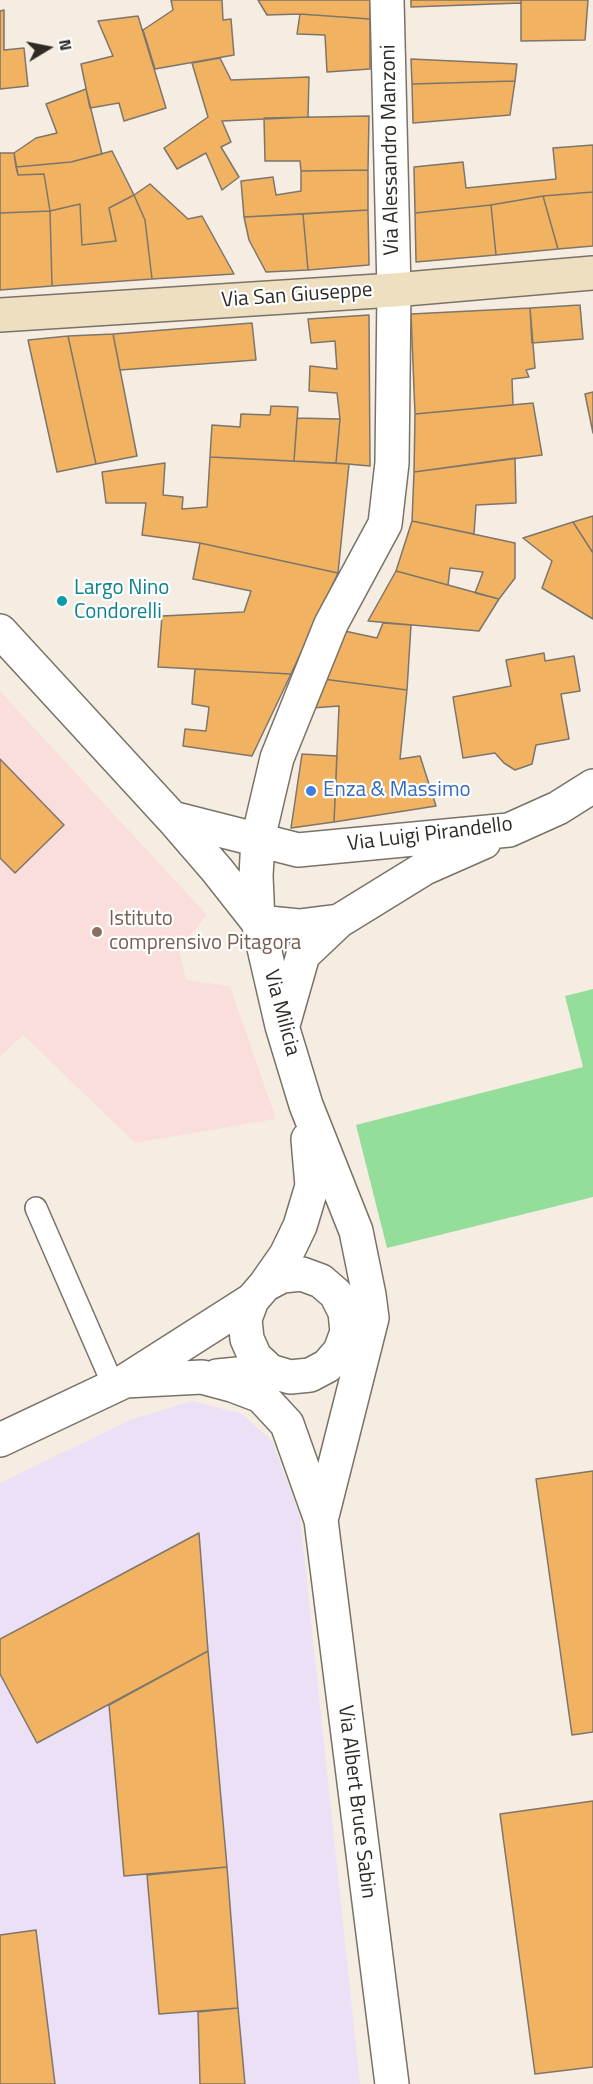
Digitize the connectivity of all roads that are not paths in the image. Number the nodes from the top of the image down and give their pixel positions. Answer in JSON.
{"nodes":[{"id":1,"x":387,"y":0,"type":"edge"},
{"id":2,"x":593,"y":273,"type":"edge"},
{"id":3,"x":394,"y":290,"type":"junction"},
{"id":4,"x":0,"y":315,"type":"edge"},
{"id":5,"x":0,"y":631,"type":"edge"},
{"id":6,"x":593,"y":786,"type":"edge"},
{"id":7,"x":172,"y":818,"type":"junction"},
{"id":8,"x":509,"y":830,"type":"junction"},
{"id":9,"x":258,"y":839,"type":"junction"},
{"id":10,"x":339,"y":921,"type":"junction"},
{"id":11,"x":258,"y":922,"type":"junction"},
{"id":12,"x":282,"y":1026,"type":"junction"},
{"id":13,"x":306,"y":1105,"type":"junction"},
{"id":14,"x":36,"y":1208,"type":"dead end"},
{"id":15,"x":258,"y":1293,"type":"junction"},
{"id":16,"x":355,"y":1326,"type":"junction"},
{"id":17,"x":262,"y":1380,"type":"junction"},
{"id":18,"x":119,"y":1384,"type":"junction"},
{"id":19,"x":0,"y":1440,"type":"edge"},
{"id":20,"x":321,"y":1520,"type":"junction"},
{"id":21,"x":392,"y":2084,"type":"edge"}],
"edges":[{"from":1,"to":3,"type":"street","name":"Via Alessandro Manzoni"},
{"from":2,"to":3,"type":"main road","name":"Via San Giuseppe"},
{"from":3,"to":4,"type":"main road","name":"Via San Giuseppe"},
{"from":3,"to":9,"type":"street","name":"Via Alessandro Manzoni"},
{"from":5,"to":7,"type":"street"},
{"from":6,"to":8,"type":"street","name":"Via Luigi Pirandello"},
{"from":7,"to":9,"type":"street","name":"Via Luigi Pirandello"},
{"from":7,"to":11,"type":"street"},
{"from":8,"to":9,"type":"street","name":"Via Luigi Pirandello"},
{"from":8,"to":10,"type":"street"},
{"from":9,"to":11,"type":"street","name":"Via Alessandro Manzoni"},
{"from":10,"to":11,"type":"street"},
{"from":10,"to":12,"type":"street"},
{"from":11,"to":12,"type":"street","name":"Via Milicia"},
{"from":12,"to":13,"type":"street","name":"Via Milicia"},
{"from":13,"to":15,"type":"street"},
{"from":13,"to":16,"type":"street"},
{"from":14,"to":18,"type":"lane"},
{"from":15,"to":16,"type":"street"},
{"from":15,"to":17,"type":"street"},
{"from":15,"to":18,"type":"street"},
{"from":16,"to":17,"type":"street"},
{"from":16,"to":20,"type":"street"},
{"from":17,"to":18,"type":"street"},
{"from":17,"to":20,"type":"street"},
{"from":18,"to":19,"type":"street"},
{"from":20,"to":21,"type":"street","name":"Via Albert Bruce Sabin"}]}
